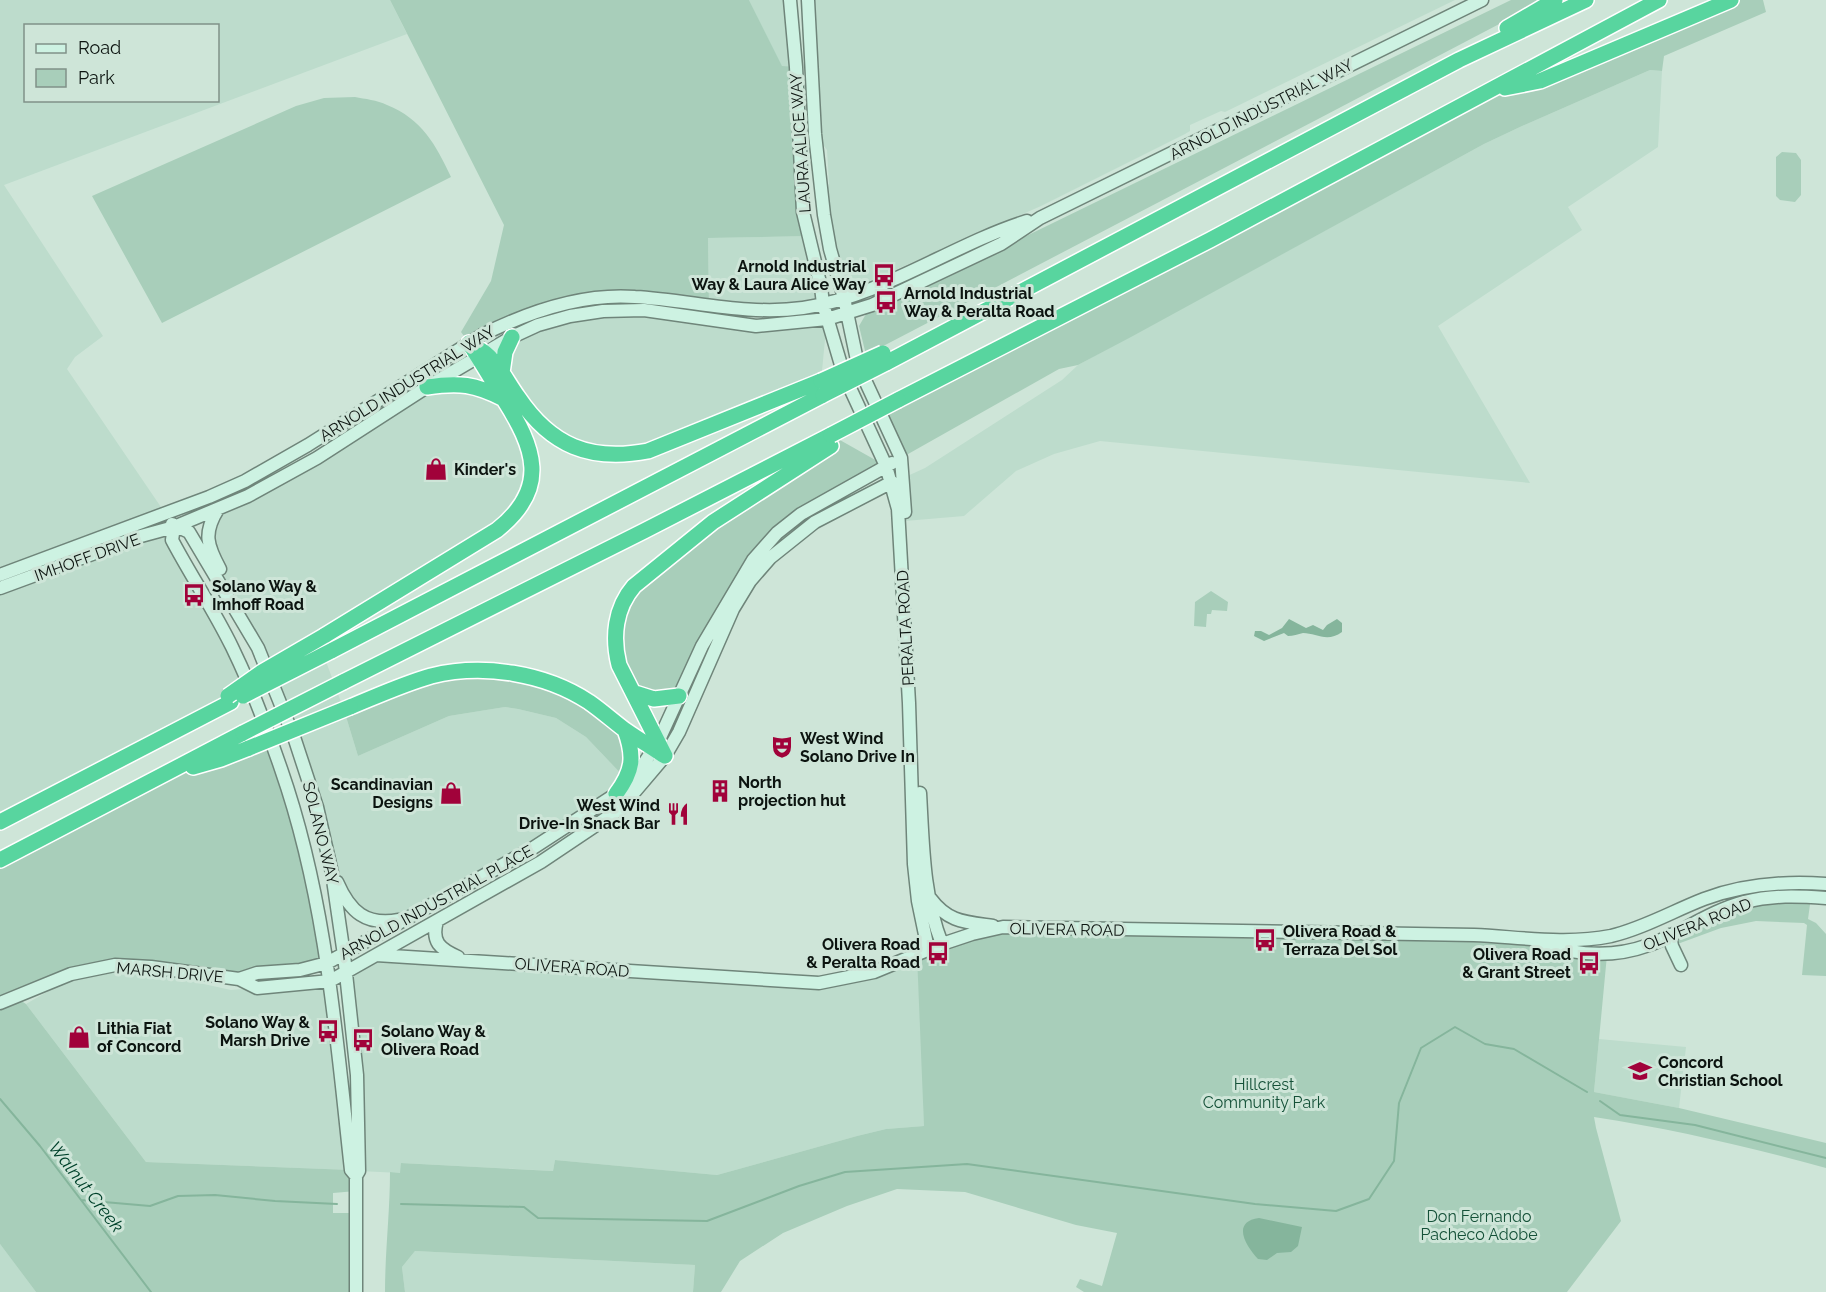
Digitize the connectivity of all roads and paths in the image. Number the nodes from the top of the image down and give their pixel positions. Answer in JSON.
{"nodes":[{"id":1,"x":790,"y":0,"type":"edge"},
{"id":2,"x":808,"y":0,"type":"edge"},
{"id":3,"x":1482,"y":0,"type":"edge"},
{"id":4,"x":1555,"y":0,"type":"edge"},
{"id":5,"x":1586,"y":0,"type":"edge"},
{"id":6,"x":1659,"y":0,"type":"edge"},
{"id":7,"x":1731,"y":0,"type":"edge"},
{"id":8,"x":1460,"y":60,"type":"junction"},
{"id":9,"x":1488,"y":92,"type":"junction"},
{"id":10,"x":1040,"y":218,"type":"junction"},
{"id":11,"x":844,"y":298,"type":"junction"},
{"id":12,"x":823,"y":304,"type":"junction"},
{"id":13,"x":848,"y":314,"type":"junction"},
{"id":14,"x":827,"y":319,"type":"junction"},
{"id":15,"x":512,"y":337,"type":"junction"},
{"id":16,"x":469,"y":343,"type":"junction"},
{"id":17,"x":481,"y":355,"type":"junction"},
{"id":18,"x":502,"y":373,"type":"junction"},
{"id":19,"x":427,"y":387,"type":"junction"},
{"id":20,"x":822,"y":388,"type":"junction"},
{"id":21,"x":504,"y":399,"type":"junction"},
{"id":22,"x":832,"y":440,"type":"junction"},
{"id":23,"x":901,"y":458,"type":"junction"},
{"id":24,"x":886,"y":466,"type":"junction"},
{"id":25,"x":892,"y":482,"type":"junction"},
{"id":26,"x":218,"y":509,"type":"junction"},
{"id":27,"x":165,"y":513,"type":"junction"},
{"id":28,"x":174,"y":526,"type":"junction"},
{"id":29,"x":0,"y":575,"type":"edge"},
{"id":30,"x":0,"y":588,"type":"edge"},
{"id":31,"x":242,"y":621,"type":"junction"},
{"id":32,"x":635,"y":693,"type":"junction"},
{"id":33,"x":679,"y":696,"type":"junction"},
{"id":34,"x":229,"y":699,"type":"junction"},
{"id":35,"x":625,"y":730,"type":"junction"},
{"id":36,"x":659,"y":749,"type":"junction"},
{"id":37,"x":167,"y":774,"type":"junction"},
{"id":38,"x":616,"y":794,"type":"junction"},
{"id":39,"x":0,"y":822,"type":"edge"},
{"id":40,"x":0,"y":860,"type":"edge"},
{"id":41,"x":332,"y":873,"type":"junction"},
{"id":42,"x":1826,"y":884,"type":"edge"},
{"id":43,"x":928,"y":896,"type":"junction"},
{"id":44,"x":1826,"y":898,"type":"edge"},
{"id":45,"x":410,"y":918,"type":"junction"},
{"id":46,"x":437,"y":921,"type":"junction"},
{"id":47,"x":1003,"y":927,"type":"junction"},
{"id":48,"x":1670,"y":934,"type":"junction"},
{"id":49,"x":1535,"y":941,"type":"junction"},
{"id":50,"x":942,"y":944,"type":"junction"},
{"id":51,"x":928,"y":949,"type":"junction"},
{"id":52,"x":344,"y":955,"type":"junction"},
{"id":53,"x":376,"y":955,"type":"junction"},
{"id":54,"x":464,"y":961,"type":"junction"},
{"id":55,"x":327,"y":963,"type":"junction"},
{"id":56,"x":1681,"y":965,"type":"dead end"},
{"id":57,"x":345,"y":972,"type":"junction"},
{"id":58,"x":239,"y":978,"type":"junction"},
{"id":59,"x":330,"y":981,"type":"junction"},
{"id":60,"x":0,"y":1004,"type":"edge"},
{"id":61,"x":356,"y":1176,"type":"junction"},
{"id":62,"x":356,"y":1292,"type":"edge"}],
"edges":[{"from":1,"to":12,"type":"street","name":"LAURA ALICE WAY"},
{"from":2,"to":11,"type":"street","name":"LAURA ALICE WAY"},
{"from":3,"to":10,"type":"street","name":"ARNOLD INDUSTRIAL WAY"},
{"from":4,"to":8,"type":"highway"},
{"from":5,"to":8,"type":"highway"},
{"from":6,"to":9,"type":"highway"},
{"from":7,"to":9,"type":"highway"},
{"from":8,"to":20,"type":"highway","bridge":true},
{"from":9,"to":22,"type":"highway","bridge":true},
{"from":10,"to":11,"type":"street","name":"ARNOLD INDUSTRIAL WAY"},
{"from":10,"to":13,"type":"street","name":"ARNOLD INDUSTRIAL WAY"},
{"from":11,"to":12,"type":"street","name":"ARNOLD INDUSTRIAL WAY"},
{"from":11,"to":13,"type":"street","name":"LAURA ALICE WAY"},
{"from":12,"to":14,"type":"street","name":"LAURA ALICE WAY"},
{"from":12,"to":16,"type":"street","name":"ARNOLD INDUSTRIAL WAY"},
{"from":13,"to":14,"type":"street","name":"ARNOLD INDUSTRIAL WAY"},
{"from":13,"to":23,"type":"street","name":"PERALTA ROAD"},
{"from":14,"to":15,"type":"street","name":"ARNOLD INDUSTRIAL WAY"},
{"from":14,"to":24,"type":"street","name":"PERALTA ROAD"},
{"from":15,"to":17,"type":"street","name":"ARNOLD INDUSTRIAL WAY"},
{"from":15,"to":18,"type":"highway"},
{"from":16,"to":17,"type":"highway"},
{"from":16,"to":27,"type":"street","name":"ARNOLD INDUSTRIAL WAY"},
{"from":17,"to":18,"type":"highway"},
{"from":17,"to":19,"type":"street","name":"ARNOLD INDUSTRIAL WAY"},
{"from":17,"to":21,"type":"highway"},
{"from":18,"to":20,"type":"highway"},
{"from":19,"to":21,"type":"highway"},
{"from":19,"to":26,"type":"street","name":"ARNOLD INDUSTRIAL WAY"},
{"from":20,"to":34,"type":"highway","bridge":true},
{"from":21,"to":34,"type":"highway","bridge":true},
{"from":22,"to":32,"type":"highway"},
{"from":22,"to":37,"type":"highway","bridge":true},
{"from":23,"to":24,"type":"street","name":"ARNOLD INDUSTRIAL PLACE"},
{"from":23,"to":43,"type":"street","name":"PERALTA ROAD"},
{"from":24,"to":25,"type":"street","name":"PERALTA ROAD"},
{"from":24,"to":33,"type":"street","name":"ARNOLD INDUSTRIAL PLACE"},
{"from":25,"to":36,"type":"street","name":"ARNOLD INDUSTRIAL PLACE"},
{"from":25,"to":51,"type":"street","name":"PERALTA ROAD"},
{"from":26,"to":28,"type":"street","name":"ARNOLD INDUSTRIAL WAY"},
{"from":26,"to":31,"type":"street"},
{"from":27,"to":28,"type":"street","name":"SOLANO WAY"},
{"from":27,"to":29,"type":"street","name":"IMHOFF DRIVE"},
{"from":28,"to":30,"type":"street","name":"IMHOFF DRIVE"},
{"from":28,"to":31,"type":"street","name":"SOLANO WAY"},
{"from":28,"to":55,"type":"street","name":"SOLANO WAY"},
{"from":31,"to":41,"type":"street","name":"SOLANO WAY"},
{"from":32,"to":33,"type":"highway"},
{"from":32,"to":36,"type":"highway"},
{"from":33,"to":36,"type":"street","name":"ARNOLD INDUSTRIAL PLACE"},
{"from":34,"to":39,"type":"highway"},
{"from":35,"to":36,"type":"highway"},
{"from":35,"to":37,"type":"highway","bridge":true},
{"from":35,"to":38,"type":"highway"},
{"from":36,"to":38,"type":"street","name":"ARNOLD INDUSTRIAL PLACE"},
{"from":36,"to":46,"type":"street","name":"ARNOLD INDUSTRIAL PLACE"},
{"from":37,"to":40,"type":"highway"},
{"from":38,"to":45,"type":"street","name":"ARNOLD INDUSTRIAL PLACE"},
{"from":41,"to":45,"type":"street"},
{"from":41,"to":52,"type":"street","name":"SOLANO WAY"},
{"from":42,"to":49,"type":"street","name":"OLIVERA ROAD"},
{"from":43,"to":47,"type":"street"},
{"from":43,"to":50,"type":"street","name":"PERALTA ROAD"},
{"from":44,"to":48,"type":"street","name":"OLIVERA ROAD"},
{"from":45,"to":52,"type":"street","name":"ARNOLD INDUSTRIAL PLACE"},
{"from":46,"to":53,"type":"street","name":"ARNOLD INDUSTRIAL PLACE"},
{"from":46,"to":54,"type":"street"},
{"from":47,"to":49,"type":"street","name":"OLIVERA ROAD"},
{"from":47,"to":50,"type":"street","name":"OLIVERA ROAD"},
{"from":48,"to":49,"type":"street","name":"OLIVERA ROAD"},
{"from":48,"to":56,"type":"street"},
{"from":50,"to":51,"type":"street","name":"OLIVERA ROAD"},
{"from":51,"to":54,"type":"street","name":"OLIVERA ROAD"},
{"from":52,"to":55,"type":"street","name":"ARNOLD INDUSTRIAL PLACE"},
{"from":52,"to":57,"type":"street","name":"SOLANO WAY"},
{"from":53,"to":54,"type":"street","name":"OLIVERA ROAD"},
{"from":53,"to":57,"type":"street","name":"ARNOLD INDUSTRIAL PLACE"},
{"from":55,"to":58,"type":"street","name":"MARSH DRIVE"},
{"from":55,"to":59,"type":"street","name":"SOLANO WAY"},
{"from":57,"to":59,"type":"street","name":"ARNOLD INDUSTRIAL PLACE"},
{"from":57,"to":61,"type":"street","name":"SOLANO WAY"},
{"from":58,"to":59,"type":"street","name":"MARSH DRIVE"},
{"from":58,"to":60,"type":"street","name":"MARSH DRIVE"},
{"from":59,"to":61,"type":"street","name":"SOLANO WAY"},
{"from":61,"to":62,"type":"street","name":"SOLANO WAY"}]}
